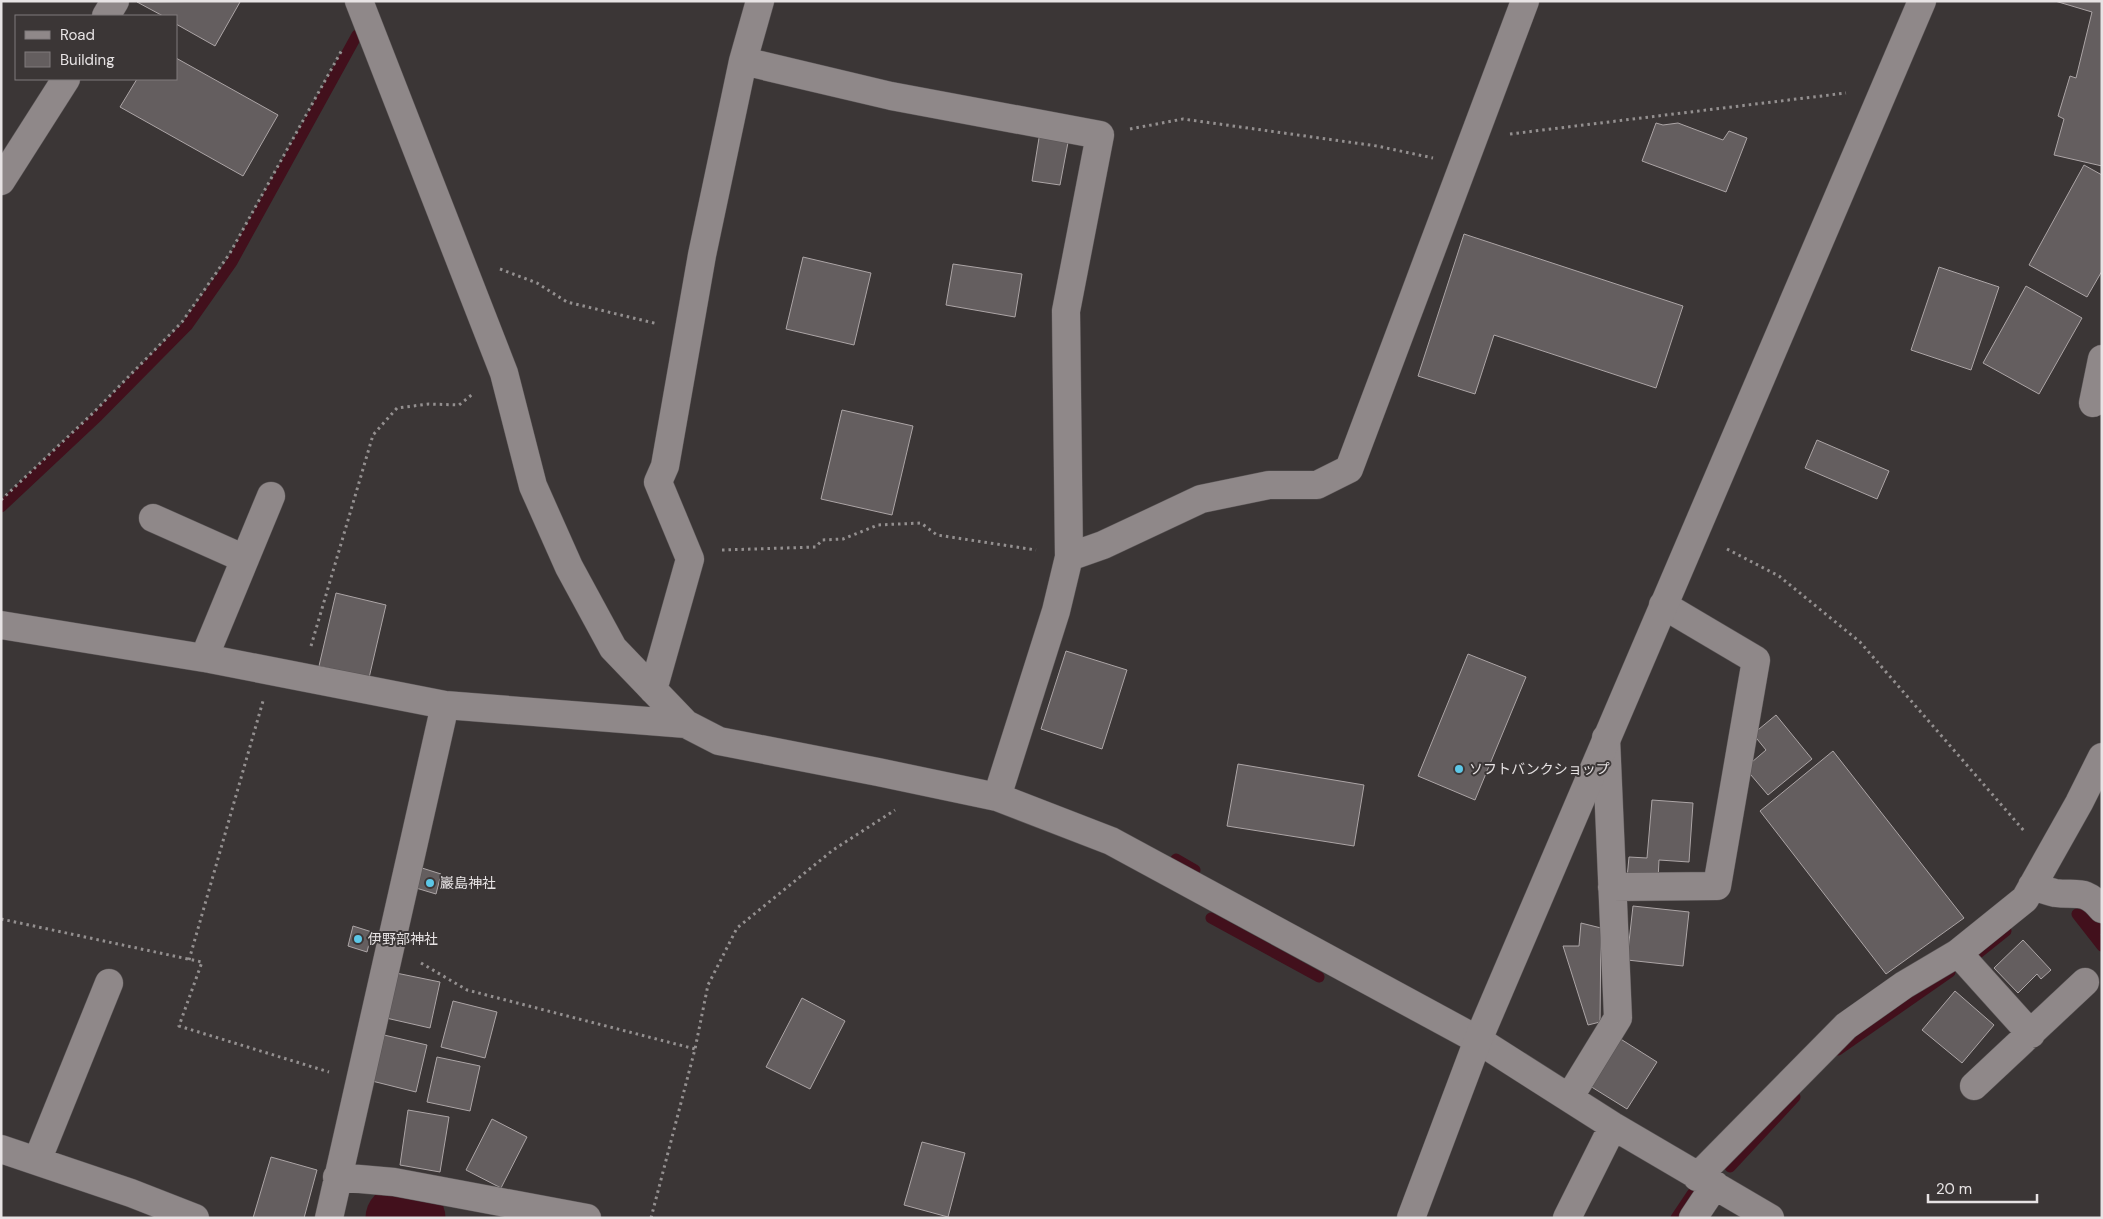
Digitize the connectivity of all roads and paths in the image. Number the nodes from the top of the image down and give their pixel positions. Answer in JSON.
{"nodes":[{"id":1,"x":115,"y":1,"type":"edge"},
{"id":2,"x":760,"y":1,"type":"edge"},
{"id":3,"x":1525,"y":1,"type":"edge"},
{"id":4,"x":1922,"y":1,"type":"edge"},
{"id":5,"x":361,"y":6,"type":"edge"},
{"id":6,"x":107,"y":15,"type":"edge"},
{"id":7,"x":743,"y":61,"type":"junction"},
{"id":8,"x":65,"y":80,"type":"edge"},
{"id":9,"x":1884,"y":88,"type":"junction"},
{"id":10,"x":1100,"y":135,"type":"junction"},
{"id":11,"x":1474,"y":138,"type":"junction"},
{"id":12,"x":1464,"y":165,"type":"junction"},
{"id":13,"x":1,"y":181,"type":"edge"},
{"id":14,"x":457,"y":252,"type":"junction"},
{"id":15,"x":690,"y":331,"type":"junction"},
{"id":16,"x":2102,"y":359,"type":"edge"},
{"id":17,"x":504,"y":373,"type":"junction"},
{"id":18,"x":2092,"y":403,"type":"dead end"},
{"id":19,"x":271,"y":496,"type":"dead end"},
{"id":20,"x":1,"y":500,"type":"edge"},
{"id":21,"x":153,"y":518,"type":"dead end"},
{"id":22,"x":1727,"y":549,"type":"dead end"},
{"id":23,"x":1069,"y":557,"type":"junction"},
{"id":24,"x":245,"y":559,"type":"junction"},
{"id":25,"x":690,"y":559,"type":"junction"},
{"id":26,"x":1663,"y":605,"type":"junction"},
{"id":27,"x":1,"y":625,"type":"edge"},
{"id":28,"x":204,"y":658,"type":"junction"},
{"id":29,"x":271,"y":671,"type":"junction"},
{"id":30,"x":302,"y":677,"type":"junction"},
{"id":31,"x":653,"y":690,"type":"junction"},
{"id":32,"x":445,"y":705,"type":"junction"},
{"id":33,"x":686,"y":724,"type":"junction"},
{"id":34,"x":1606,"y":738,"type":"junction"},
{"id":35,"x":2102,"y":757,"type":"edge"},
{"id":36,"x":935,"y":784,"type":"junction"},
{"id":37,"x":997,"y":797,"type":"junction"},
{"id":38,"x":2092,"y":807,"type":"edge"},
{"id":39,"x":2048,"y":858,"type":"junction"},
{"id":40,"x":1612,"y":887,"type":"junction"},
{"id":41,"x":2043,"y":889,"type":"junction"},
{"id":42,"x":2102,"y":909,"type":"edge"},
{"id":43,"x":1,"y":918,"type":"edge"},
{"id":44,"x":392,"y":947,"type":"junction"},
{"id":45,"x":189,"y":960,"type":"junction"},
{"id":46,"x":1966,"y":962,"type":"junction"},
{"id":47,"x":2085,"y":982,"type":"dead end"},
{"id":48,"x":109,"y":983,"type":"dead end"},
{"id":49,"x":2031,"y":1034,"type":"junction"},
{"id":50,"x":1478,"y":1040,"type":"junction"},
{"id":51,"x":695,"y":1049,"type":"junction"},
{"id":52,"x":358,"y":1081,"type":"junction"},
{"id":53,"x":1974,"y":1086,"type":"dead end"},
{"id":54,"x":1569,"y":1098,"type":"junction"},
{"id":55,"x":1613,"y":1126,"type":"junction"},
{"id":56,"x":1,"y":1149,"type":"edge"},
{"id":57,"x":37,"y":1161,"type":"junction"},
{"id":58,"x":337,"y":1177,"type":"junction"},
{"id":59,"x":1706,"y":1181,"type":"junction"},
{"id":60,"x":195,"y":1218,"type":"edge"},
{"id":61,"x":328,"y":1218,"type":"edge"},
{"id":62,"x":587,"y":1218,"type":"edge"},
{"id":63,"x":651,"y":1218,"type":"edge"},
{"id":64,"x":1411,"y":1218,"type":"edge"},
{"id":65,"x":1568,"y":1218,"type":"edge"},
{"id":66,"x":1693,"y":1218,"type":"edge"},
{"id":67,"x":1770,"y":1218,"type":"edge"}],
"edges":[{"from":1,"to":6,"type":"street"},
{"from":2,"to":7,"type":"street"},
{"from":3,"to":11,"type":"street"},
{"from":4,"to":9,"type":"street"},
{"from":5,"to":14,"type":"street"},
{"from":5,"to":20,"type":"path"},
{"from":7,"to":10,"type":"street"},
{"from":7,"to":15,"type":"street"},
{"from":8,"to":13,"type":"street"},
{"from":9,"to":11,"type":"path"},
{"from":9,"to":26,"type":"street"},
{"from":10,"to":12,"type":"path"},
{"from":10,"to":23,"type":"street"},
{"from":11,"to":12,"type":"street"},
{"from":12,"to":23,"type":"street"},
{"from":14,"to":15,"type":"path"},
{"from":14,"to":17,"type":"street"},
{"from":15,"to":25,"type":"street"},
{"from":16,"to":18,"type":"street"},
{"from":17,"to":30,"type":"path"},
{"from":17,"to":31,"type":"street"},
{"from":19,"to":24,"type":"street"},
{"from":21,"to":24,"type":"street"},
{"from":22,"to":39,"type":"path"},
{"from":23,"to":25,"type":"path"},
{"from":23,"to":37,"type":"street"},
{"from":24,"to":28,"type":"street"},
{"from":25,"to":31,"type":"street"},
{"from":26,"to":34,"type":"street"},
{"from":26,"to":40,"type":"street"},
{"from":27,"to":28,"type":"street"},
{"from":28,"to":29,"type":"street"},
{"from":29,"to":30,"type":"street"},
{"from":29,"to":45,"type":"path"},
{"from":30,"to":32,"type":"street"},
{"from":31,"to":33,"type":"street"},
{"from":32,"to":33,"type":"street"},
{"from":32,"to":44,"type":"street"},
{"from":33,"to":36,"type":"street"},
{"from":34,"to":40,"type":"street"},
{"from":34,"to":50,"type":"street"},
{"from":35,"to":38,"type":"street"},
{"from":36,"to":37,"type":"street"},
{"from":36,"to":51,"type":"path"},
{"from":37,"to":50,"type":"street"},
{"from":38,"to":39,"type":"street"},
{"from":39,"to":41,"type":"street"},
{"from":40,"to":54,"type":"street"},
{"from":41,"to":42,"type":"street"},
{"from":41,"to":46,"type":"street"},
{"from":43,"to":45,"type":"path"},
{"from":44,"to":51,"type":"path"},
{"from":44,"to":52,"type":"street"},
{"from":45,"to":52,"type":"path"},
{"from":46,"to":49,"type":"street"},
{"from":46,"to":59,"type":"street"},
{"from":47,"to":49,"type":"street"},
{"from":48,"to":57,"type":"street"},
{"from":49,"to":53,"type":"street"},
{"from":50,"to":54,"type":"street"},
{"from":50,"to":64,"type":"street"},
{"from":51,"to":63,"type":"path"},
{"from":52,"to":58,"type":"street"},
{"from":54,"to":55,"type":"street"},
{"from":55,"to":59,"type":"street"},
{"from":55,"to":65,"type":"street"},
{"from":56,"to":57,"type":"street"},
{"from":57,"to":60,"type":"street"},
{"from":58,"to":61,"type":"street"},
{"from":58,"to":62,"type":"street"},
{"from":59,"to":66,"type":"street"},
{"from":59,"to":67,"type":"street"}]}
